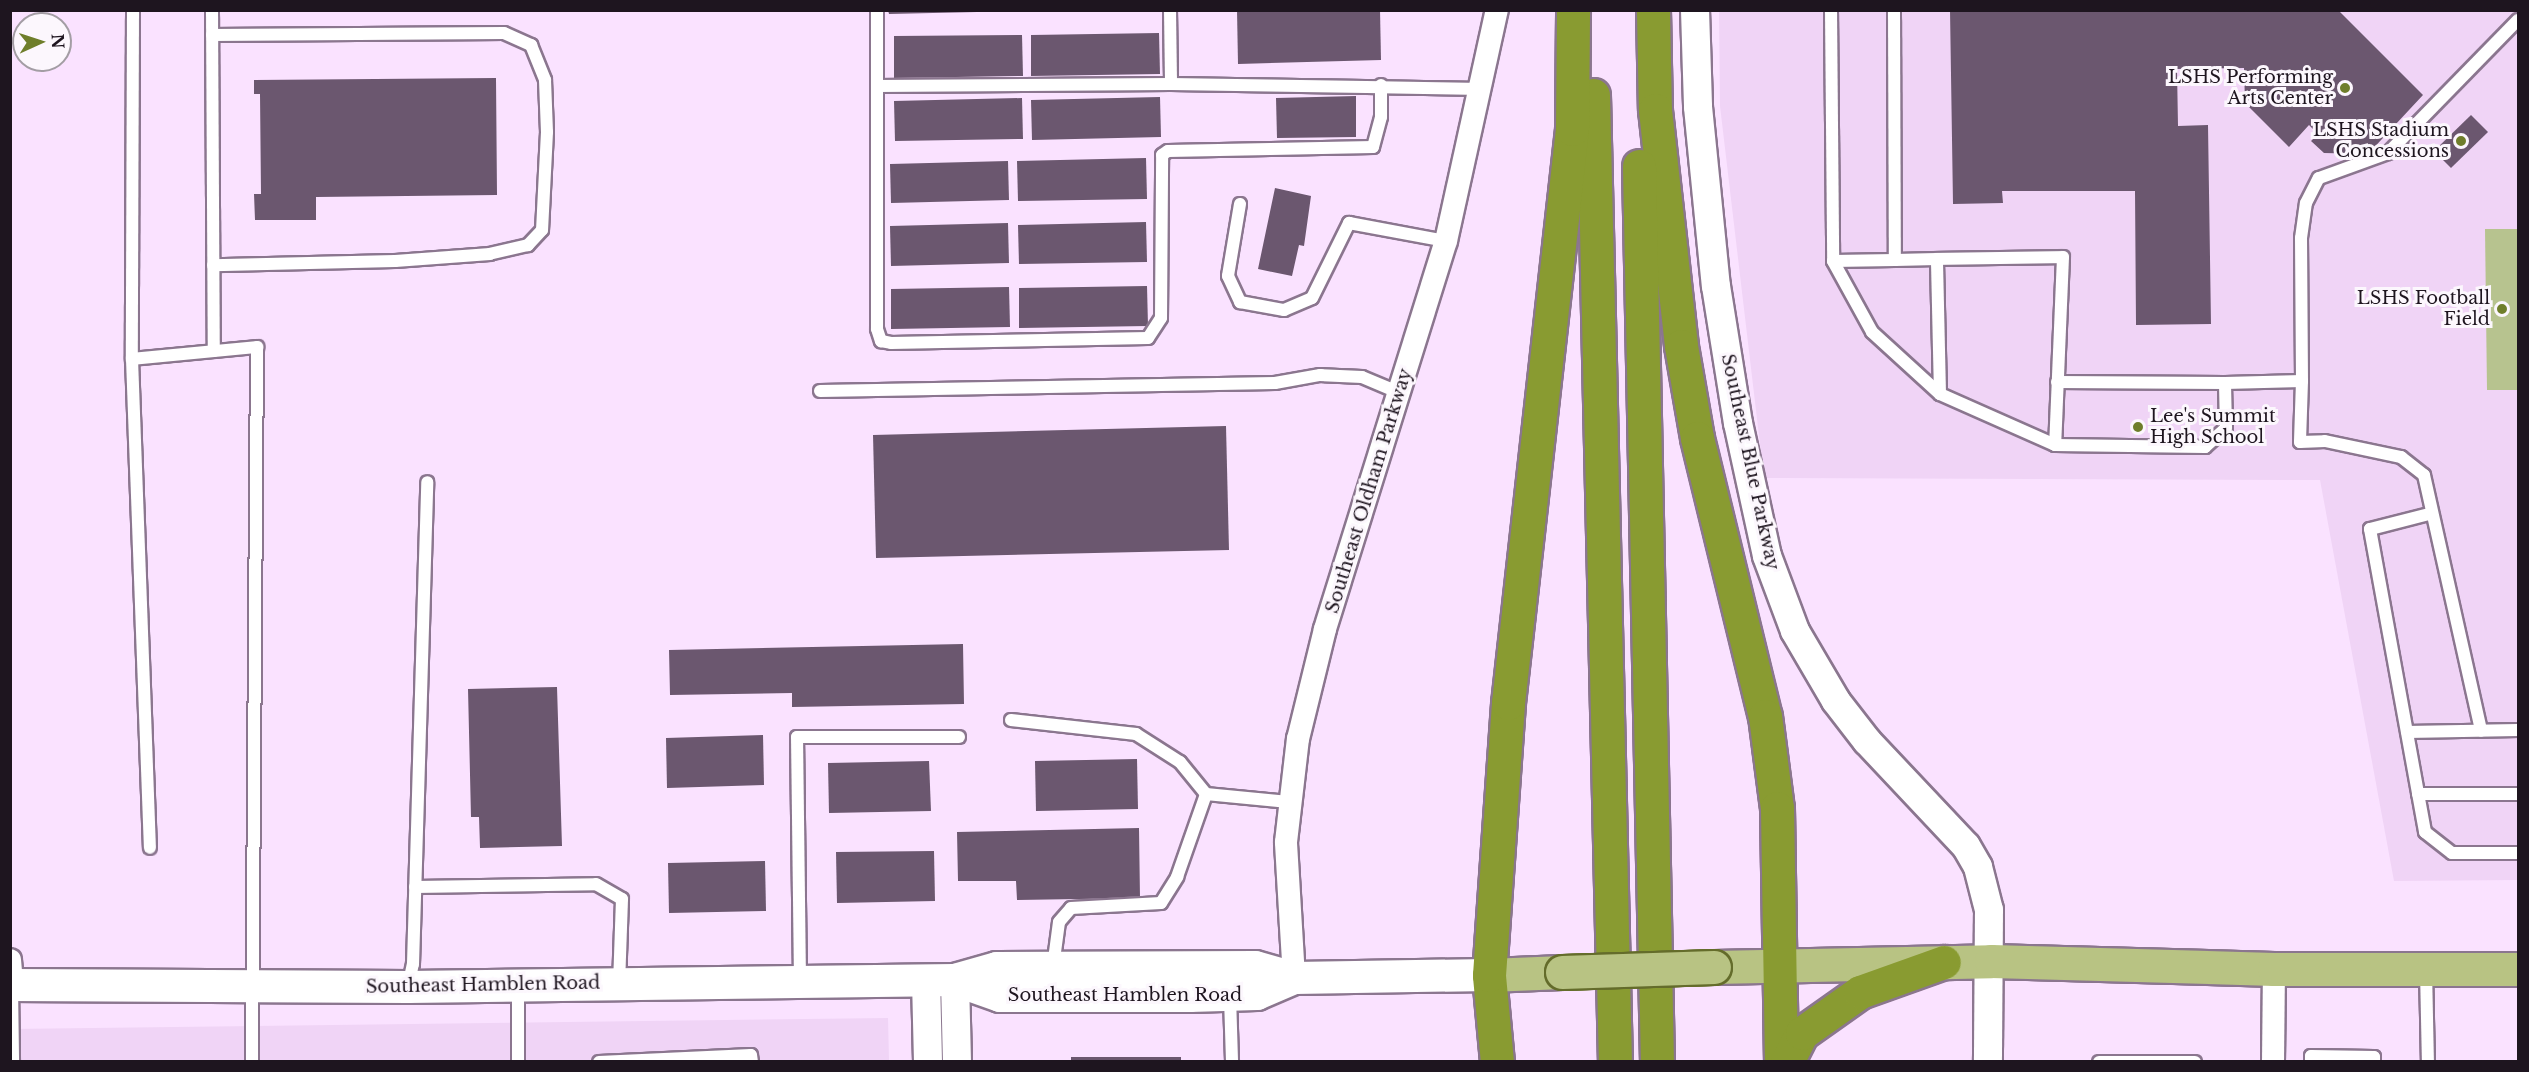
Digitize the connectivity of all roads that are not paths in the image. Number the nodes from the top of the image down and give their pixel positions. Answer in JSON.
{"nodes":[{"id":1,"x":133,"y":10,"type":"edge"},
{"id":2,"x":212,"y":10,"type":"edge"},
{"id":3,"x":877,"y":10,"type":"edge"},
{"id":4,"x":1170,"y":10,"type":"edge"},
{"id":5,"x":1497,"y":10,"type":"edge"},
{"id":6,"x":1573,"y":10,"type":"edge"},
{"id":7,"x":1591,"y":10,"type":"edge"},
{"id":8,"x":1636,"y":10,"type":"edge"},
{"id":9,"x":1653,"y":10,"type":"edge"},
{"id":10,"x":1695,"y":10,"type":"edge"},
{"id":11,"x":1831,"y":10,"type":"edge"},
{"id":12,"x":1894,"y":10,"type":"edge"},
{"id":13,"x":2518,"y":20,"type":"edge"},
{"id":14,"x":212,"y":35,"type":"junction"},
{"id":15,"x":1171,"y":84,"type":"junction"},
{"id":16,"x":1381,"y":85,"type":"junction"},
{"id":17,"x":877,"y":86,"type":"junction"},
{"id":18,"x":1483,"y":89,"type":"junction"},
{"id":19,"x":1240,"y":204,"type":"dead end"},
{"id":20,"x":1446,"y":241,"type":"junction"},
{"id":21,"x":1937,"y":259,"type":"junction"},
{"id":22,"x":1895,"y":260,"type":"junction"},
{"id":23,"x":1833,"y":261,"type":"junction"},
{"id":24,"x":213,"y":265,"type":"junction"},
{"id":25,"x":214,"y":351,"type":"junction"},
{"id":26,"x":132,"y":359,"type":"junction"},
{"id":27,"x":2302,"y":381,"type":"junction"},
{"id":28,"x":2057,"y":382,"type":"junction"},
{"id":29,"x":2225,"y":383,"type":"junction"},
{"id":30,"x":820,"y":391,"type":"dead end"},
{"id":31,"x":1400,"y":393,"type":"junction"},
{"id":32,"x":1940,"y":393,"type":"junction"},
{"id":33,"x":2055,"y":445,"type":"junction"},
{"id":34,"x":427,"y":482,"type":"dead end"},
{"id":35,"x":2429,"y":514,"type":"junction"},
{"id":36,"x":1011,"y":720,"type":"dead end"},
{"id":37,"x":2518,"y":730,"type":"edge"},
{"id":38,"x":2481,"y":731,"type":"junction"},
{"id":39,"x":2407,"y":732,"type":"junction"},
{"id":40,"x":959,"y":737,"type":"dead end"},
{"id":41,"x":1206,"y":794,"type":"junction"},
{"id":42,"x":2418,"y":794,"type":"junction"},
{"id":43,"x":2518,"y":794,"type":"edge"},
{"id":44,"x":1288,"y":802,"type":"junction"},
{"id":45,"x":150,"y":848,"type":"dead end"},
{"id":46,"x":2518,"y":853,"type":"edge"},
{"id":47,"x":415,"y":887,"type":"junction"},
{"id":48,"x":1990,"y":961,"type":"junction"},
{"id":49,"x":1944,"y":962,"type":"junction"},
{"id":50,"x":1783,"y":967,"type":"junction"},
{"id":51,"x":1053,"y":968,"type":"junction"},
{"id":52,"x":2426,"y":968,"type":"junction"},
{"id":53,"x":2274,"y":969,"type":"junction"},
{"id":54,"x":2518,"y":969,"type":"edge"},
{"id":55,"x":1489,"y":975,"type":"junction"},
{"id":56,"x":11,"y":977,"type":"edge"},
{"id":57,"x":1293,"y":978,"type":"junction"},
{"id":58,"x":941,"y":980,"type":"junction"},
{"id":59,"x":800,"y":981,"type":"junction"},
{"id":60,"x":619,"y":984,"type":"junction"},
{"id":61,"x":252,"y":985,"type":"junction"},
{"id":62,"x":518,"y":986,"type":"junction"},
{"id":63,"x":408,"y":987,"type":"junction"},
{"id":64,"x":1230,"y":996,"type":"junction"},
{"id":65,"x":695,"y":1059,"type":"edge"},
{"id":66,"x":720,"y":1059,"type":"edge"},
{"id":67,"x":663,"y":1060,"type":"edge"},
{"id":68,"x":13,"y":1062,"type":"edge"},
{"id":69,"x":252,"y":1062,"type":"edge"},
{"id":70,"x":518,"y":1062,"type":"edge"},
{"id":71,"x":599,"y":1062,"type":"edge"},
{"id":72,"x":752,"y":1062,"type":"edge"},
{"id":73,"x":928,"y":1062,"type":"edge"},
{"id":74,"x":957,"y":1062,"type":"edge"},
{"id":75,"x":1232,"y":1062,"type":"edge"},
{"id":76,"x":1497,"y":1062,"type":"edge"},
{"id":77,"x":1614,"y":1062,"type":"edge"},
{"id":78,"x":1657,"y":1062,"type":"edge"},
{"id":79,"x":1781,"y":1062,"type":"edge"},
{"id":80,"x":1787,"y":1062,"type":"edge"},
{"id":81,"x":1988,"y":1062,"type":"edge"},
{"id":82,"x":2099,"y":1062,"type":"edge"},
{"id":83,"x":2194,"y":1062,"type":"edge"},
{"id":84,"x":2273,"y":1062,"type":"edge"},
{"id":85,"x":2311,"y":1062,"type":"edge"},
{"id":86,"x":2374,"y":1062,"type":"edge"},
{"id":87,"x":2428,"y":1062,"type":"edge"}],
"edges":[{"from":1,"to":26,"type":"lane"},
{"from":2,"to":14,"type":"lane"},
{"from":3,"to":17,"type":"lane"},
{"from":4,"to":15,"type":"lane"},
{"from":5,"to":18,"type":"street","name":"Southeast Oldham Parkway"},
{"from":6,"to":55,"type":"highway"},
{"from":7,"to":77,"type":"highway"},
{"from":8,"to":78,"type":"highway"},
{"from":9,"to":50,"type":"highway"},
{"from":10,"to":48,"type":"street","name":"Southeast Blue Parkway"},
{"from":11,"to":23,"type":"lane"},
{"from":12,"to":22,"type":"lane"},
{"from":13,"to":27,"type":"lane"},
{"from":14,"to":24,"type":"lane"},
{"from":14,"to":24,"type":"lane"},
{"from":15,"to":16,"type":"lane"},
{"from":15,"to":17,"type":"lane"},
{"from":16,"to":17,"type":"lane"},
{"from":16,"to":18,"type":"lane"},
{"from":18,"to":20,"type":"street","name":"Southeast Oldham Parkway"},
{"from":19,"to":20,"type":"lane"},
{"from":20,"to":31,"type":"street","name":"Southeast Oldham Parkway"},
{"from":21,"to":22,"type":"lane"},
{"from":21,"to":28,"type":"lane"},
{"from":21,"to":32,"type":"lane"},
{"from":22,"to":23,"type":"lane"},
{"from":23,"to":32,"type":"lane"},
{"from":24,"to":25,"type":"lane"},
{"from":25,"to":26,"type":"lane"},
{"from":25,"to":61,"type":"lane"},
{"from":26,"to":45,"type":"lane"},
{"from":27,"to":29,"type":"lane"},
{"from":27,"to":35,"type":"lane"},
{"from":28,"to":29,"type":"lane"},
{"from":28,"to":33,"type":"lane"},
{"from":29,"to":33,"type":"lane"},
{"from":30,"to":31,"type":"lane"},
{"from":31,"to":44,"type":"street","name":"Southeast Oldham Parkway"},
{"from":32,"to":33,"type":"lane"},
{"from":34,"to":47,"type":"lane"},
{"from":35,"to":38,"type":"lane"},
{"from":35,"to":39,"type":"lane"},
{"from":36,"to":41,"type":"lane"},
{"from":37,"to":38,"type":"lane"},
{"from":38,"to":39,"type":"lane"},
{"from":39,"to":42,"type":"lane"},
{"from":40,"to":59,"type":"lane"},
{"from":41,"to":44,"type":"lane"},
{"from":41,"to":51,"type":"lane"},
{"from":42,"to":43,"type":"lane"},
{"from":42,"to":46,"type":"lane"},
{"from":44,"to":57,"type":"street","name":"Southeast Oldham Parkway"},
{"from":47,"to":60,"type":"lane"},
{"from":47,"to":63,"type":"lane"},
{"from":48,"to":49,"type":"main road"},
{"from":48,"to":53,"type":"main road"},
{"from":48,"to":81,"type":"street","name":"Southeast Blue Parkway"},
{"from":49,"to":50,"type":"main road"},
{"from":49,"to":80,"type":"highway"},
{"from":50,"to":55,"type":"main road","bridge":true},
{"from":50,"to":79,"type":"highway"},
{"from":51,"to":57,"type":"main road","name":"Southeast Hamblen Road"},
{"from":51,"to":58,"type":"main road","name":"Southeast Hamblen Road"},
{"from":52,"to":53,"type":"main road"},
{"from":52,"to":54,"type":"main road"},
{"from":52,"to":87,"type":"lane"},
{"from":53,"to":84,"type":"street"},
{"from":55,"to":57,"type":"main road","name":"Southeast Hamblen Road"},
{"from":55,"to":76,"type":"highway"},
{"from":56,"to":61,"type":"main road","name":"Southeast Hamblen Road"},
{"from":56,"to":68,"type":"lane"},
{"from":57,"to":64,"type":"main road","name":"Southeast Hamblen Road"},
{"from":58,"to":59,"type":"main road","name":"Southeast Hamblen Road"},
{"from":58,"to":64,"type":"main road","name":"Southeast Hamblen Road"},
{"from":58,"to":73,"type":"street"},
{"from":58,"to":74,"type":"street"},
{"from":59,"to":60,"type":"main road","name":"Southeast Hamblen Road"},
{"from":60,"to":62,"type":"main road","name":"Southeast Hamblen Road"},
{"from":61,"to":63,"type":"main road","name":"Southeast Hamblen Road"},
{"from":61,"to":69,"type":"lane"},
{"from":62,"to":63,"type":"main road","name":"Southeast Hamblen Road"},
{"from":62,"to":70,"type":"lane"},
{"from":64,"to":75,"type":"lane"},
{"from":65,"to":66,"type":"lane"},
{"from":65,"to":67,"type":"lane"},
{"from":66,"to":72,"type":"lane"},
{"from":67,"to":71,"type":"lane"},
{"from":82,"to":83,"type":"lane"},
{"from":85,"to":86,"type":"lane"}]}
